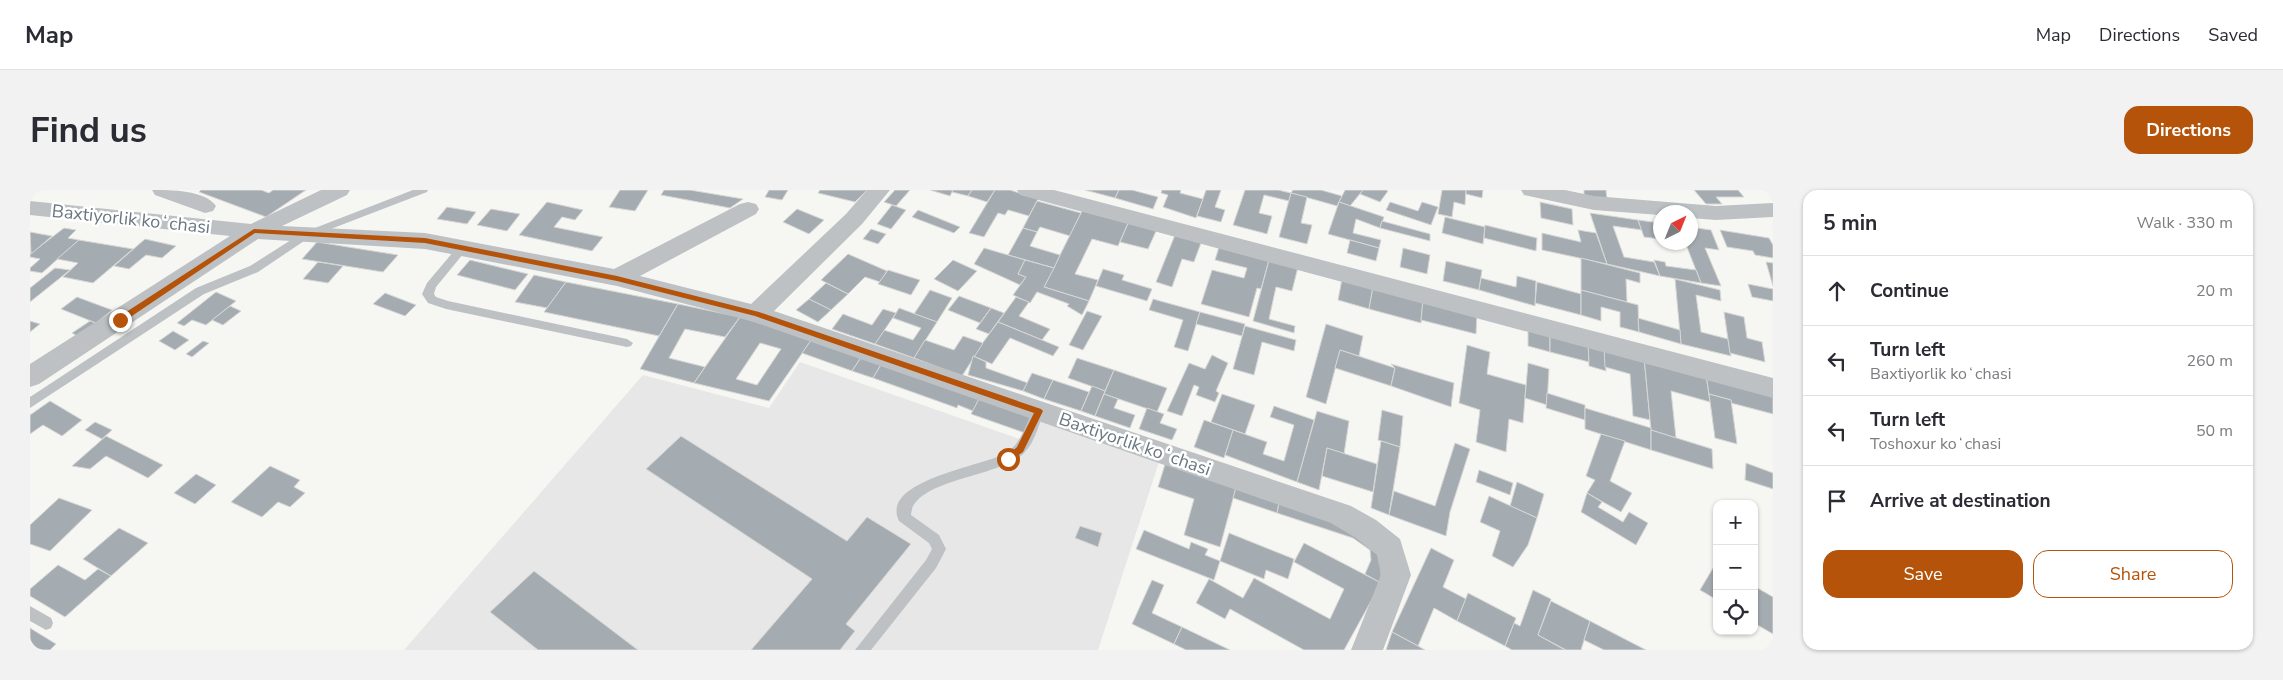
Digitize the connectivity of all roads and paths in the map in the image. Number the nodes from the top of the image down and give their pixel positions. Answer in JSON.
{"nodes":[{"id":1,"x":148,"y":190,"type":"edge"},
{"id":2,"x":163,"y":190,"type":"edge"},
{"id":3,"x":338,"y":190,"type":"edge"},
{"id":4,"x":422,"y":190,"type":"edge"},
{"id":5,"x":879,"y":190,"type":"edge"},
{"id":6,"x":1028,"y":190,"type":"edge"},
{"id":7,"x":1532,"y":190,"type":"edge"},
{"id":8,"x":205,"y":206,"type":"dead end"},
{"id":9,"x":30,"y":208,"type":"edge"},
{"id":10,"x":748,"y":209,"type":"dead end"},
{"id":11,"x":1773,"y":210,"type":"edge"},
{"id":12,"x":131,"y":220,"type":"junction"},
{"id":13,"x":254,"y":231,"type":"junction"},
{"id":14,"x":306,"y":234,"type":"junction"},
{"id":15,"x":463,"y":248,"type":"junction"},
{"id":16,"x":617,"y":278,"type":"junction"},
{"id":17,"x":756,"y":314,"type":"junction"},
{"id":18,"x":627,"y":343,"type":"dead end"},
{"id":19,"x":30,"y":377,"type":"edge"},
{"id":20,"x":1773,"y":388,"type":"edge"},
{"id":21,"x":30,"y":403,"type":"edge"},
{"id":22,"x":1038,"y":411,"type":"junction"},
{"id":23,"x":30,"y":613,"type":"edge"},
{"id":24,"x":46,"y":622,"type":"dead end"},
{"id":25,"x":862,"y":650,"type":"edge"},
{"id":26,"x":1367,"y":650,"type":"edge"}],
"edges":[{"from":1,"to":12,"type":"street"},
{"from":2,"to":8,"type":"street"},
{"from":3,"to":13,"type":"street"},
{"from":4,"to":14,"type":"lane"},
{"from":5,"to":17,"type":"street"},
{"from":6,"to":20,"type":"street"},
{"from":7,"to":11,"type":"street"},
{"from":9,"to":12,"type":"street","name":"Baxtiyorlik koʻchasi"},
{"from":10,"to":16,"type":"street"},
{"from":12,"to":13,"type":"street","name":"Baxtiyorlik koʻchasi"},
{"from":13,"to":14,"type":"street","name":"Baxtiyorlik koʻchasi"},
{"from":13,"to":19,"type":"street"},
{"from":14,"to":15,"type":"street","name":"Baxtiyorlik koʻchasi"},
{"from":14,"to":21,"type":"lane"},
{"from":15,"to":16,"type":"street","name":"Baxtiyorlik koʻchasi"},
{"from":15,"to":18,"type":"lane"},
{"from":16,"to":17,"type":"street","name":"Baxtiyorlik koʻchasi"},
{"from":17,"to":22,"type":"street","name":"Baxtiyorlik koʻchasi"},
{"from":22,"to":25,"type":"lane"},
{"from":22,"to":26,"type":"street","name":"Baxtiyorlik koʻchasi"},
{"from":23,"to":24,"type":"lane"}]}
